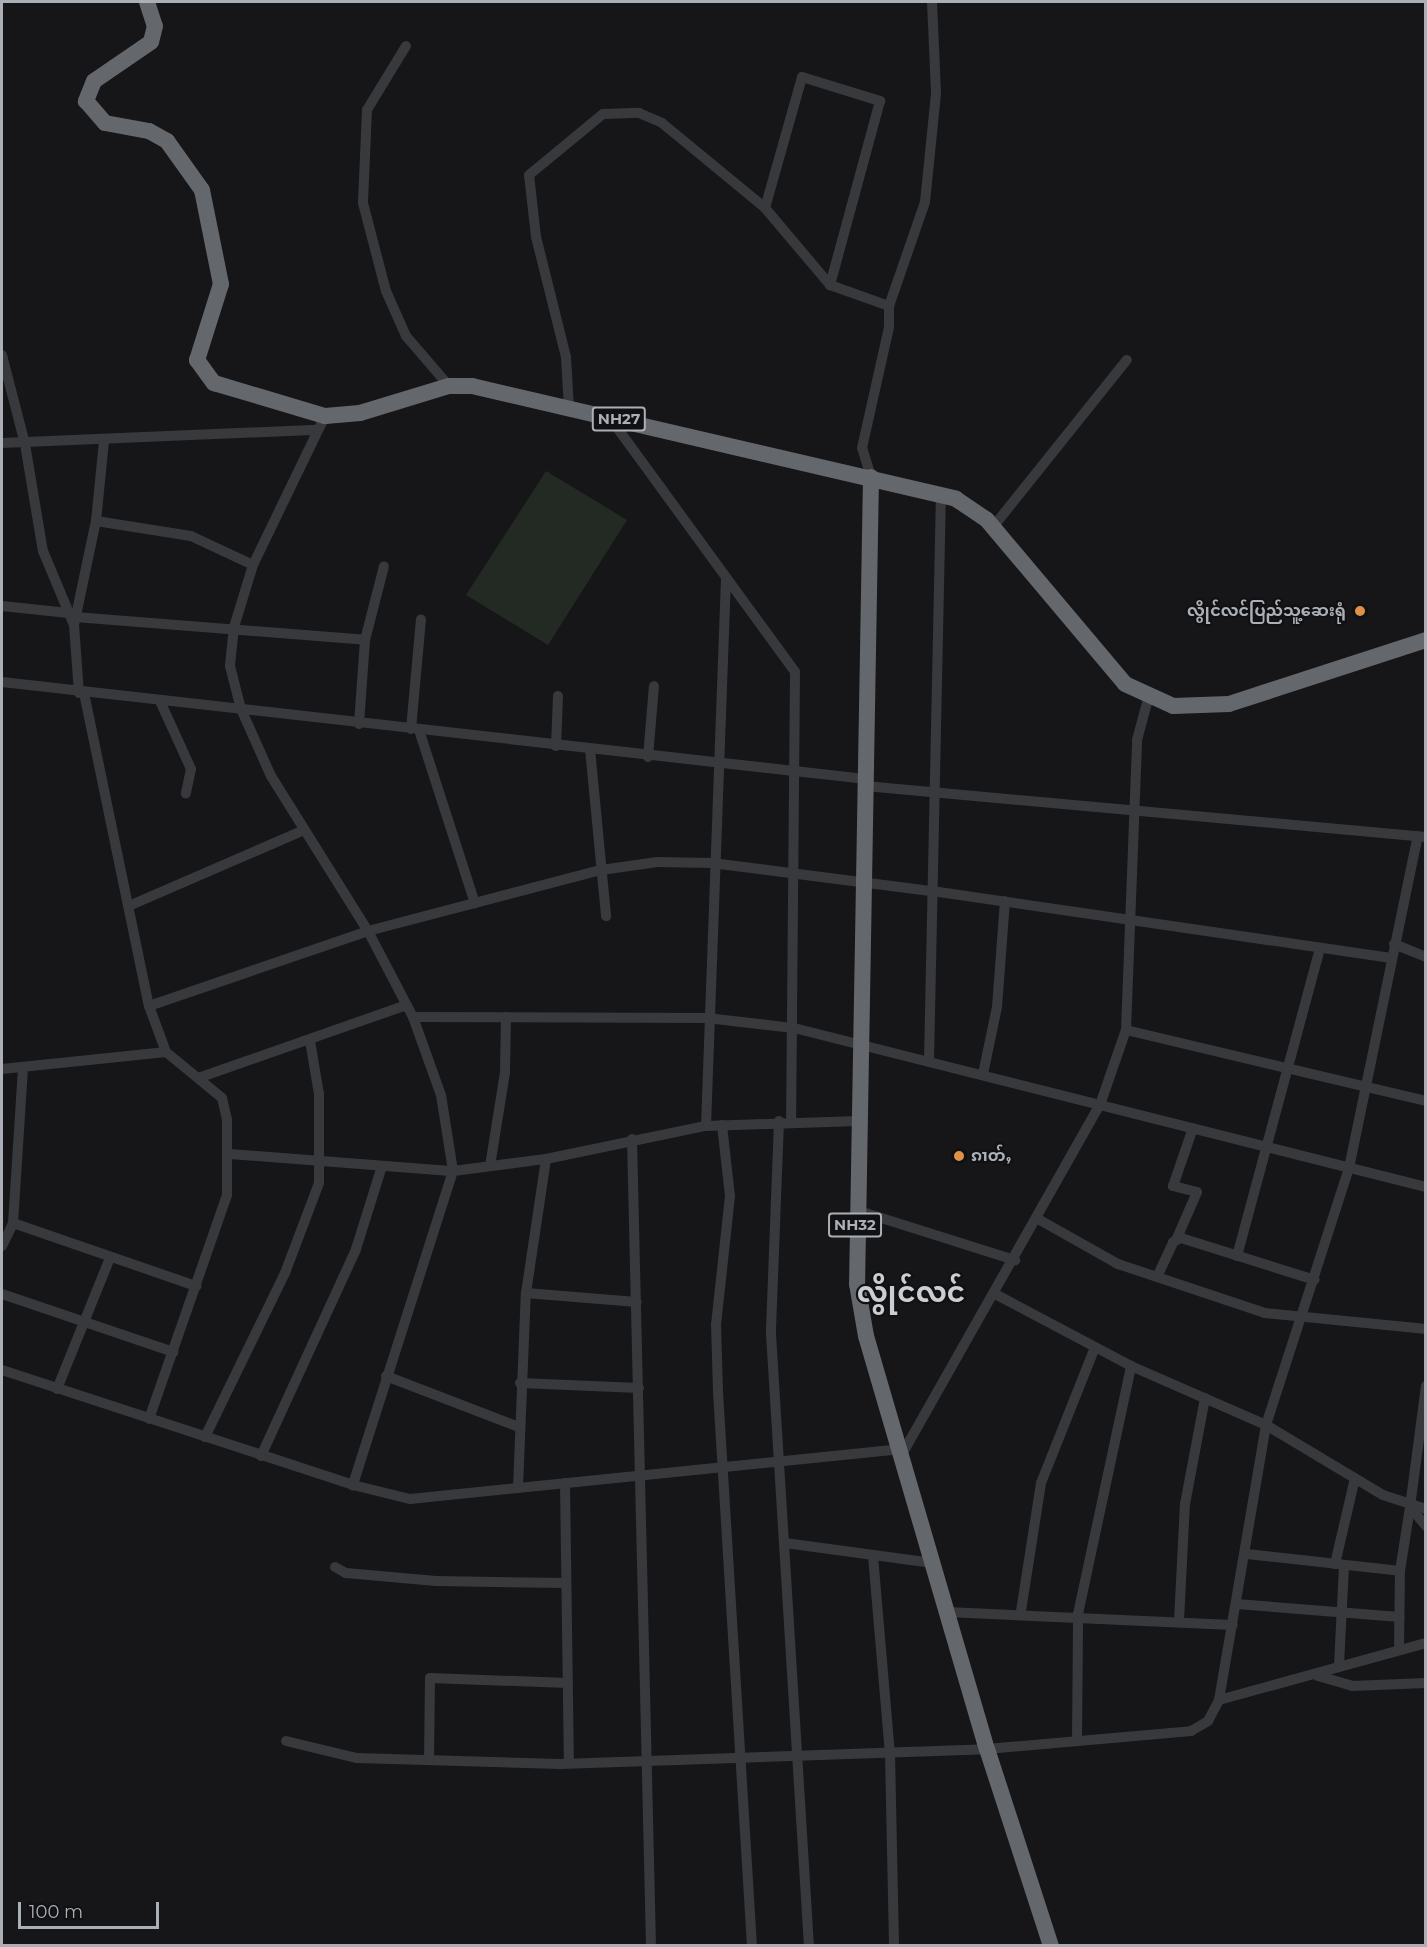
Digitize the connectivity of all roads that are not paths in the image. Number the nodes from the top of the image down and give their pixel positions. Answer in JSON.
{"nodes":[{"id":1,"x":147,"y":2,"type":"edge"},
{"id":2,"x":932,"y":2,"type":"edge"},
{"id":3,"x":406,"y":46,"type":"dead end"},
{"id":4,"x":765,"y":208,"type":"junction"},
{"id":5,"x":830,"y":285,"type":"junction"},
{"id":6,"x":889,"y":306,"type":"junction"},
{"id":7,"x":1127,"y":360,"type":"dead end"},
{"id":8,"x":2,"y":362,"type":"edge"},
{"id":9,"x":449,"y":386,"type":"junction"},
{"id":10,"x":569,"y":408,"type":"junction"},
{"id":11,"x":610,"y":417,"type":"junction"},
{"id":12,"x":322,"y":423,"type":"junction"},
{"id":13,"x":104,"y":441,"type":"junction"},
{"id":14,"x":2,"y":443,"type":"edge"},
{"id":15,"x":25,"y":444,"type":"junction"},
{"id":16,"x":871,"y":477,"type":"junction"},
{"id":17,"x":940,"y":494,"type":"junction"},
{"id":18,"x":96,"y":520,"type":"junction"},
{"id":19,"x":993,"y":527,"type":"junction"},
{"id":20,"x":253,"y":565,"type":"junction"},
{"id":21,"x":384,"y":566,"type":"dead end"},
{"id":22,"x":726,"y":577,"type":"junction"},
{"id":23,"x":2,"y":606,"type":"edge"},
{"id":24,"x":73,"y":618,"type":"junction"},
{"id":25,"x":421,"y":619,"type":"dead end"},
{"id":26,"x":234,"y":627,"type":"junction"},
{"id":27,"x":365,"y":640,"type":"junction"},
{"id":28,"x":1425,"y":640,"type":"edge"},
{"id":29,"x":2,"y":682,"type":"edge"},
{"id":30,"x":654,"y":686,"type":"dead end"},
{"id":31,"x":82,"y":693,"type":"junction"},
{"id":32,"x":558,"y":696,"type":"dead end"},
{"id":33,"x":1148,"y":699,"type":"junction"},
{"id":34,"x":160,"y":701,"type":"junction"},
{"id":35,"x":241,"y":709,"type":"junction"},
{"id":36,"x":359,"y":724,"type":"junction"},
{"id":37,"x":415,"y":730,"type":"junction"},
{"id":38,"x":556,"y":746,"type":"junction"},
{"id":39,"x":590,"y":749,"type":"junction"},
{"id":40,"x":648,"y":757,"type":"junction"},
{"id":41,"x":722,"y":766,"type":"junction"},
{"id":42,"x":796,"y":773,"type":"junction"},
{"id":43,"x":865,"y":782,"type":"junction"},
{"id":44,"x":938,"y":791,"type":"junction"},
{"id":45,"x":186,"y":793,"type":"dead end"},
{"id":46,"x":1133,"y":811,"type":"junction"},
{"id":47,"x":304,"y":830,"type":"junction"},
{"id":48,"x":1422,"y":837,"type":"edge"},
{"id":49,"x":712,"y":863,"type":"junction"},
{"id":50,"x":601,"y":870,"type":"junction"},
{"id":51,"x":794,"y":875,"type":"junction"},
{"id":52,"x":863,"y":885,"type":"junction"},
{"id":53,"x":932,"y":891,"type":"junction"},
{"id":54,"x":1005,"y":901,"type":"junction"},
{"id":55,"x":475,"y":903,"type":"junction"},
{"id":56,"x":131,"y":905,"type":"junction"},
{"id":57,"x":606,"y":916,"type":"dead end"},
{"id":58,"x":1126,"y":917,"type":"junction"},
{"id":59,"x":368,"y":931,"type":"junction"},
{"id":60,"x":1394,"y":945,"type":"junction"},
{"id":61,"x":1319,"y":952,"type":"dead end"},
{"id":62,"x":1425,"y":957,"type":"edge"},
{"id":63,"x":1391,"y":958,"type":"junction"},
{"id":64,"x":149,"y":1005,"type":"junction"},
{"id":65,"x":407,"y":1005,"type":"junction"},
{"id":66,"x":413,"y":1017,"type":"junction"},
{"id":67,"x":506,"y":1017,"type":"junction"},
{"id":68,"x":707,"y":1018,"type":"junction"},
{"id":69,"x":794,"y":1028,"type":"junction"},
{"id":70,"x":1126,"y":1030,"type":"junction"},
{"id":71,"x":310,"y":1041,"type":"junction"},
{"id":72,"x":859,"y":1043,"type":"junction"},
{"id":73,"x":166,"y":1052,"type":"junction"},
{"id":74,"x":929,"y":1060,"type":"junction"},
{"id":75,"x":1287,"y":1068,"type":"junction"},
{"id":76,"x":2,"y":1069,"type":"edge"},
{"id":77,"x":23,"y":1070,"type":"junction"},
{"id":78,"x":983,"y":1074,"type":"junction"},
{"id":79,"x":201,"y":1077,"type":"junction"},
{"id":80,"x":1369,"y":1089,"type":"junction"},
{"id":81,"x":1425,"y":1101,"type":"edge"},
{"id":82,"x":1101,"y":1102,"type":"junction"},
{"id":83,"x":791,"y":1120,"type":"junction"},
{"id":84,"x":779,"y":1121,"type":"junction"},
{"id":85,"x":858,"y":1121,"type":"junction"},
{"id":86,"x":722,"y":1125,"type":"junction"},
{"id":87,"x":706,"y":1126,"type":"junction"},
{"id":88,"x":1193,"y":1128,"type":"junction"},
{"id":89,"x":632,"y":1140,"type":"junction"},
{"id":90,"x":1266,"y":1147,"type":"junction"},
{"id":91,"x":230,"y":1154,"type":"junction"},
{"id":92,"x":546,"y":1160,"type":"junction"},
{"id":93,"x":323,"y":1161,"type":"junction"},
{"id":94,"x":382,"y":1166,"type":"junction"},
{"id":95,"x":490,"y":1166,"type":"junction"},
{"id":96,"x":1349,"y":1168,"type":"junction"},
{"id":97,"x":453,"y":1171,"type":"junction"},
{"id":98,"x":1425,"y":1187,"type":"edge"},
{"id":99,"x":856,"y":1210,"type":"junction"},
{"id":100,"x":1038,"y":1219,"type":"junction"},
{"id":101,"x":13,"y":1223,"type":"junction"},
{"id":102,"x":1177,"y":1238,"type":"junction"},
{"id":103,"x":2,"y":1246,"type":"edge"},
{"id":104,"x":1238,"y":1256,"type":"junction"},
{"id":105,"x":109,"y":1260,"type":"junction"},
{"id":106,"x":1015,"y":1260,"type":"junction"},
{"id":107,"x":1157,"y":1277,"type":"junction"},
{"id":108,"x":1315,"y":1280,"type":"junction"},
{"id":109,"x":196,"y":1286,"type":"junction"},
{"id":110,"x":526,"y":1293,"type":"junction"},
{"id":111,"x":2,"y":1294,"type":"edge"},
{"id":112,"x":996,"y":1295,"type":"junction"},
{"id":113,"x":637,"y":1302,"type":"junction"},
{"id":114,"x":1304,"y":1317,"type":"junction"},
{"id":115,"x":83,"y":1324,"type":"junction"},
{"id":116,"x":1425,"y":1329,"type":"edge"},
{"id":117,"x":1095,"y":1347,"type":"junction"},
{"id":118,"x":173,"y":1352,"type":"junction"},
{"id":119,"x":1131,"y":1366,"type":"junction"},
{"id":120,"x":2,"y":1371,"type":"edge"},
{"id":121,"x":386,"y":1376,"type":"junction"},
{"id":122,"x":520,"y":1383,"type":"junction"},
{"id":123,"x":1425,"y":1386,"type":"edge"},
{"id":124,"x":57,"y":1389,"type":"junction"},
{"id":125,"x":639,"y":1389,"type":"junction"},
{"id":126,"x":1205,"y":1398,"type":"junction"},
{"id":127,"x":149,"y":1419,"type":"junction"},
{"id":128,"x":1266,"y":1425,"type":"junction"},
{"id":129,"x":519,"y":1427,"type":"junction"},
{"id":130,"x":205,"y":1437,"type":"junction"},
{"id":131,"x":900,"y":1452,"type":"junction"},
{"id":132,"x":261,"y":1456,"type":"junction"},
{"id":133,"x":778,"y":1460,"type":"junction"},
{"id":134,"x":724,"y":1466,"type":"junction"},
{"id":135,"x":642,"y":1475,"type":"junction"},
{"id":136,"x":1355,"y":1478,"type":"junction"},
{"id":137,"x":565,"y":1483,"type":"junction"},
{"id":138,"x":353,"y":1485,"type":"junction"},
{"id":139,"x":518,"y":1488,"type":"junction"},
{"id":140,"x":1410,"y":1507,"type":"junction"},
{"id":141,"x":1425,"y":1509,"type":"edge"},
{"id":142,"x":1425,"y":1526,"type":"edge"},
{"id":143,"x":785,"y":1543,"type":"junction"},
{"id":144,"x":1247,"y":1554,"type":"junction"},
{"id":145,"x":873,"y":1556,"type":"junction"},
{"id":146,"x":933,"y":1563,"type":"junction"},
{"id":147,"x":1339,"y":1564,"type":"junction"},
{"id":148,"x":335,"y":1567,"type":"dead end"},
{"id":149,"x":1400,"y":1571,"type":"junction"},
{"id":150,"x":566,"y":1584,"type":"junction"},
{"id":151,"x":1237,"y":1604,"type":"junction"},
{"id":152,"x":1021,"y":1611,"type":"junction"},
{"id":153,"x":948,"y":1612,"type":"junction"},
{"id":154,"x":1078,"y":1614,"type":"junction"},
{"id":155,"x":1343,"y":1615,"type":"junction"},
{"id":156,"x":1400,"y":1617,"type":"junction"},
{"id":157,"x":1179,"y":1621,"type":"junction"},
{"id":158,"x":1233,"y":1625,"type":"junction"},
{"id":159,"x":1425,"y":1643,"type":"edge"},
{"id":160,"x":1399,"y":1649,"type":"junction"},
{"id":161,"x":1339,"y":1665,"type":"junction"},
{"id":162,"x":1318,"y":1676,"type":"junction"},
{"id":163,"x":568,"y":1683,"type":"junction"},
{"id":164,"x":1425,"y":1683,"type":"edge"},
{"id":165,"x":1219,"y":1700,"type":"junction"},
{"id":166,"x":1077,"y":1740,"type":"junction"},
{"id":167,"x":286,"y":1741,"type":"dead end"},
{"id":168,"x":987,"y":1749,"type":"junction"},
{"id":169,"x":890,"y":1754,"type":"junction"},
{"id":170,"x":798,"y":1758,"type":"junction"},
{"id":171,"x":744,"y":1759,"type":"junction"},
{"id":172,"x":429,"y":1760,"type":"junction"},
{"id":173,"x":649,"y":1762,"type":"junction"},
{"id":174,"x":569,"y":1763,"type":"junction"},
{"id":175,"x":651,"y":1946,"type":"edge"},
{"id":176,"x":752,"y":1946,"type":"edge"},
{"id":177,"x":809,"y":1946,"type":"edge"},
{"id":178,"x":894,"y":1946,"type":"edge"},
{"id":179,"x":1051,"y":1946,"type":"edge"}],
"edges":[{"from":1,"to":12,"type":"highway","number":"NH27"},
{"from":2,"to":6,"type":"street"},
{"from":3,"to":9,"type":"street"},
{"from":4,"to":5,"type":"street"},
{"from":4,"to":5,"type":"street"},
{"from":4,"to":10,"type":"street"},
{"from":5,"to":6,"type":"street"},
{"from":6,"to":16,"type":"street"},
{"from":7,"to":19,"type":"street"},
{"from":8,"to":15,"type":"street"},
{"from":9,"to":10,"type":"highway","number":"NH27"},
{"from":9,"to":12,"type":"highway","number":"NH27"},
{"from":10,"to":11,"type":"highway","number":"NH27"},
{"from":11,"to":16,"type":"highway","number":"NH27"},
{"from":11,"to":22,"type":"street"},
{"from":12,"to":13,"type":"street"},
{"from":12,"to":20,"type":"street"},
{"from":13,"to":15,"type":"street"},
{"from":13,"to":18,"type":"street"},
{"from":14,"to":15,"type":"street"},
{"from":15,"to":24,"type":"street"},
{"from":16,"to":17,"type":"highway","number":"NH27"},
{"from":16,"to":43,"type":"highway","number":"NH32"},
{"from":17,"to":19,"type":"highway","number":"NH27"},
{"from":17,"to":44,"type":"street"},
{"from":18,"to":20,"type":"street"},
{"from":18,"to":24,"type":"street"},
{"from":19,"to":33,"type":"highway","number":"NH27"},
{"from":20,"to":26,"type":"street"},
{"from":21,"to":27,"type":"street"},
{"from":22,"to":41,"type":"street"},
{"from":22,"to":42,"type":"street"},
{"from":23,"to":24,"type":"street"},
{"from":24,"to":26,"type":"street"},
{"from":24,"to":31,"type":"street"},
{"from":25,"to":37,"type":"street"},
{"from":26,"to":27,"type":"street"},
{"from":26,"to":35,"type":"street"},
{"from":27,"to":36,"type":"street"},
{"from":28,"to":33,"type":"highway","number":"NH27"},
{"from":29,"to":31,"type":"street"},
{"from":30,"to":40,"type":"street"},
{"from":31,"to":34,"type":"street"},
{"from":31,"to":56,"type":"street"},
{"from":32,"to":38,"type":"street"},
{"from":33,"to":46,"type":"street"},
{"from":34,"to":35,"type":"street"},
{"from":34,"to":45,"type":"street"},
{"from":35,"to":36,"type":"street"},
{"from":35,"to":47,"type":"street"},
{"from":36,"to":37,"type":"street"},
{"from":37,"to":38,"type":"street"},
{"from":37,"to":55,"type":"street"},
{"from":38,"to":39,"type":"street"},
{"from":39,"to":40,"type":"street"},
{"from":39,"to":50,"type":"street"},
{"from":40,"to":41,"type":"street"},
{"from":41,"to":42,"type":"street"},
{"from":41,"to":49,"type":"street"},
{"from":42,"to":43,"type":"street"},
{"from":42,"to":51,"type":"street"},
{"from":43,"to":44,"type":"street"},
{"from":43,"to":52,"type":"highway","number":"NH32"},
{"from":44,"to":46,"type":"street"},
{"from":44,"to":53,"type":"street"},
{"from":46,"to":48,"type":"street"},
{"from":46,"to":58,"type":"street"},
{"from":47,"to":56,"type":"street"},
{"from":47,"to":59,"type":"street"},
{"from":48,"to":60,"type":"street"},
{"from":49,"to":50,"type":"street"},
{"from":49,"to":51,"type":"street"},
{"from":49,"to":68,"type":"street"},
{"from":50,"to":55,"type":"street"},
{"from":50,"to":57,"type":"street"},
{"from":51,"to":52,"type":"street"},
{"from":51,"to":69,"type":"street"},
{"from":52,"to":53,"type":"street"},
{"from":52,"to":72,"type":"highway","number":"NH32"},
{"from":53,"to":54,"type":"street"},
{"from":53,"to":74,"type":"street"},
{"from":54,"to":58,"type":"street"},
{"from":54,"to":78,"type":"street"},
{"from":55,"to":59,"type":"street"},
{"from":56,"to":64,"type":"street"},
{"from":58,"to":63,"type":"street"},
{"from":58,"to":70,"type":"street"},
{"from":59,"to":64,"type":"street"},
{"from":59,"to":65,"type":"street"},
{"from":60,"to":62,"type":"street"},
{"from":60,"to":63,"type":"street"},
{"from":61,"to":75,"type":"street"},
{"from":63,"to":80,"type":"street"},
{"from":64,"to":73,"type":"street"},
{"from":65,"to":66,"type":"street"},
{"from":65,"to":71,"type":"street"},
{"from":66,"to":67,"type":"street"},
{"from":66,"to":97,"type":"street"},
{"from":67,"to":68,"type":"street"},
{"from":67,"to":95,"type":"street"},
{"from":68,"to":69,"type":"street"},
{"from":68,"to":87,"type":"street"},
{"from":69,"to":72,"type":"street"},
{"from":69,"to":83,"type":"street"},
{"from":70,"to":75,"type":"street"},
{"from":70,"to":82,"type":"street"},
{"from":71,"to":79,"type":"street"},
{"from":71,"to":93,"type":"street"},
{"from":72,"to":74,"type":"street"},
{"from":72,"to":85,"type":"highway","number":"NH32"},
{"from":73,"to":77,"type":"street"},
{"from":73,"to":79,"type":"street"},
{"from":74,"to":78,"type":"street"},
{"from":75,"to":80,"type":"street"},
{"from":75,"to":90,"type":"street"},
{"from":76,"to":77,"type":"street"},
{"from":77,"to":101,"type":"street"},
{"from":78,"to":82,"type":"street"},
{"from":79,"to":91,"type":"street"},
{"from":80,"to":81,"type":"street"},
{"from":80,"to":96,"type":"street"},
{"from":82,"to":88,"type":"street"},
{"from":82,"to":100,"type":"street"},
{"from":83,"to":84,"type":"street"},
{"from":83,"to":85,"type":"street"},
{"from":84,"to":86,"type":"street"},
{"from":84,"to":133,"type":"street"},
{"from":85,"to":99,"type":"highway","number":"NH32"},
{"from":86,"to":87,"type":"street"},
{"from":86,"to":134,"type":"street"},
{"from":87,"to":89,"type":"street"},
{"from":88,"to":90,"type":"street"},
{"from":88,"to":102,"type":"street"},
{"from":89,"to":92,"type":"street"},
{"from":89,"to":113,"type":"street"},
{"from":90,"to":96,"type":"street"},
{"from":90,"to":104,"type":"street"},
{"from":91,"to":93,"type":"street"},
{"from":91,"to":109,"type":"street"},
{"from":92,"to":95,"type":"street"},
{"from":92,"to":110,"type":"street"},
{"from":93,"to":94,"type":"street"},
{"from":93,"to":130,"type":"street"},
{"from":94,"to":97,"type":"street"},
{"from":94,"to":132,"type":"street"},
{"from":95,"to":97,"type":"street"},
{"from":96,"to":98,"type":"street"},
{"from":96,"to":108,"type":"street"},
{"from":97,"to":121,"type":"street"},
{"from":99,"to":106,"type":"street"},
{"from":99,"to":131,"type":"highway","number":"NH32"},
{"from":100,"to":106,"type":"street"},
{"from":100,"to":107,"type":"street"},
{"from":101,"to":103,"type":"street"},
{"from":101,"to":105,"type":"street"},
{"from":102,"to":104,"type":"street"},
{"from":102,"to":107,"type":"street"},
{"from":104,"to":108,"type":"street"},
{"from":105,"to":109,"type":"street"},
{"from":105,"to":115,"type":"street"},
{"from":106,"to":112,"type":"street"},
{"from":107,"to":114,"type":"street"},
{"from":108,"to":114,"type":"street"},
{"from":109,"to":118,"type":"street"},
{"from":110,"to":113,"type":"street"},
{"from":110,"to":122,"type":"street"},
{"from":111,"to":115,"type":"street"},
{"from":112,"to":117,"type":"street"},
{"from":112,"to":131,"type":"street"},
{"from":113,"to":125,"type":"street"},
{"from":114,"to":116,"type":"street"},
{"from":114,"to":128,"type":"street"},
{"from":115,"to":118,"type":"street"},
{"from":115,"to":124,"type":"street"},
{"from":117,"to":119,"type":"street"},
{"from":117,"to":152,"type":"street"},
{"from":118,"to":127,"type":"street"},
{"from":119,"to":126,"type":"street"},
{"from":119,"to":154,"type":"street"},
{"from":120,"to":124,"type":"street"},
{"from":121,"to":129,"type":"street"},
{"from":121,"to":138,"type":"street"},
{"from":122,"to":125,"type":"street"},
{"from":122,"to":129,"type":"street"},
{"from":123,"to":140,"type":"street"},
{"from":124,"to":127,"type":"street"},
{"from":125,"to":135,"type":"street"},
{"from":126,"to":128,"type":"street"},
{"from":126,"to":157,"type":"street"},
{"from":127,"to":130,"type":"street"},
{"from":128,"to":136,"type":"street"},
{"from":128,"to":144,"type":"street"},
{"from":129,"to":139,"type":"street"},
{"from":130,"to":132,"type":"street"},
{"from":131,"to":133,"type":"street"},
{"from":131,"to":146,"type":"highway","number":"NH32"},
{"from":132,"to":138,"type":"street"},
{"from":133,"to":134,"type":"street"},
{"from":133,"to":143,"type":"street"},
{"from":134,"to":135,"type":"street"},
{"from":134,"to":171,"type":"street"},
{"from":135,"to":137,"type":"street"},
{"from":135,"to":173,"type":"street"},
{"from":136,"to":140,"type":"street"},
{"from":136,"to":147,"type":"street"},
{"from":137,"to":139,"type":"street"},
{"from":137,"to":150,"type":"street"},
{"from":138,"to":139,"type":"street"},
{"from":140,"to":141,"type":"street"},
{"from":140,"to":142,"type":"street"},
{"from":140,"to":149,"type":"street"},
{"from":143,"to":145,"type":"street"},
{"from":143,"to":170,"type":"street"},
{"from":144,"to":147,"type":"street"},
{"from":144,"to":151,"type":"street"},
{"from":145,"to":146,"type":"street"},
{"from":145,"to":169,"type":"street"},
{"from":146,"to":153,"type":"highway","number":"NH32"},
{"from":147,"to":149,"type":"street"},
{"from":147,"to":155,"type":"street"},
{"from":148,"to":150,"type":"street"},
{"from":149,"to":156,"type":"street"},
{"from":150,"to":163,"type":"street"},
{"from":151,"to":155,"type":"street"},
{"from":151,"to":158,"type":"street"},
{"from":152,"to":153,"type":"street"},
{"from":152,"to":154,"type":"street"},
{"from":153,"to":168,"type":"highway","number":"NH32"},
{"from":154,"to":157,"type":"street"},
{"from":154,"to":166,"type":"street"},
{"from":155,"to":156,"type":"street"},
{"from":155,"to":161,"type":"street"},
{"from":156,"to":160,"type":"street"},
{"from":157,"to":158,"type":"street"},
{"from":158,"to":165,"type":"street"},
{"from":159,"to":160,"type":"street"},
{"from":160,"to":161,"type":"street"},
{"from":161,"to":162,"type":"street"},
{"from":162,"to":164,"type":"street"},
{"from":162,"to":165,"type":"street"},
{"from":163,"to":172,"type":"street"},
{"from":163,"to":174,"type":"street"},
{"from":165,"to":166,"type":"street"},
{"from":166,"to":168,"type":"street"},
{"from":167,"to":172,"type":"street"},
{"from":168,"to":169,"type":"street"},
{"from":168,"to":179,"type":"highway","number":"NH32"},
{"from":169,"to":170,"type":"street"},
{"from":169,"to":178,"type":"street"},
{"from":170,"to":171,"type":"street"},
{"from":170,"to":177,"type":"street"},
{"from":171,"to":173,"type":"street"},
{"from":171,"to":176,"type":"street"},
{"from":172,"to":174,"type":"street"},
{"from":173,"to":174,"type":"street"},
{"from":173,"to":175,"type":"street"}]}
